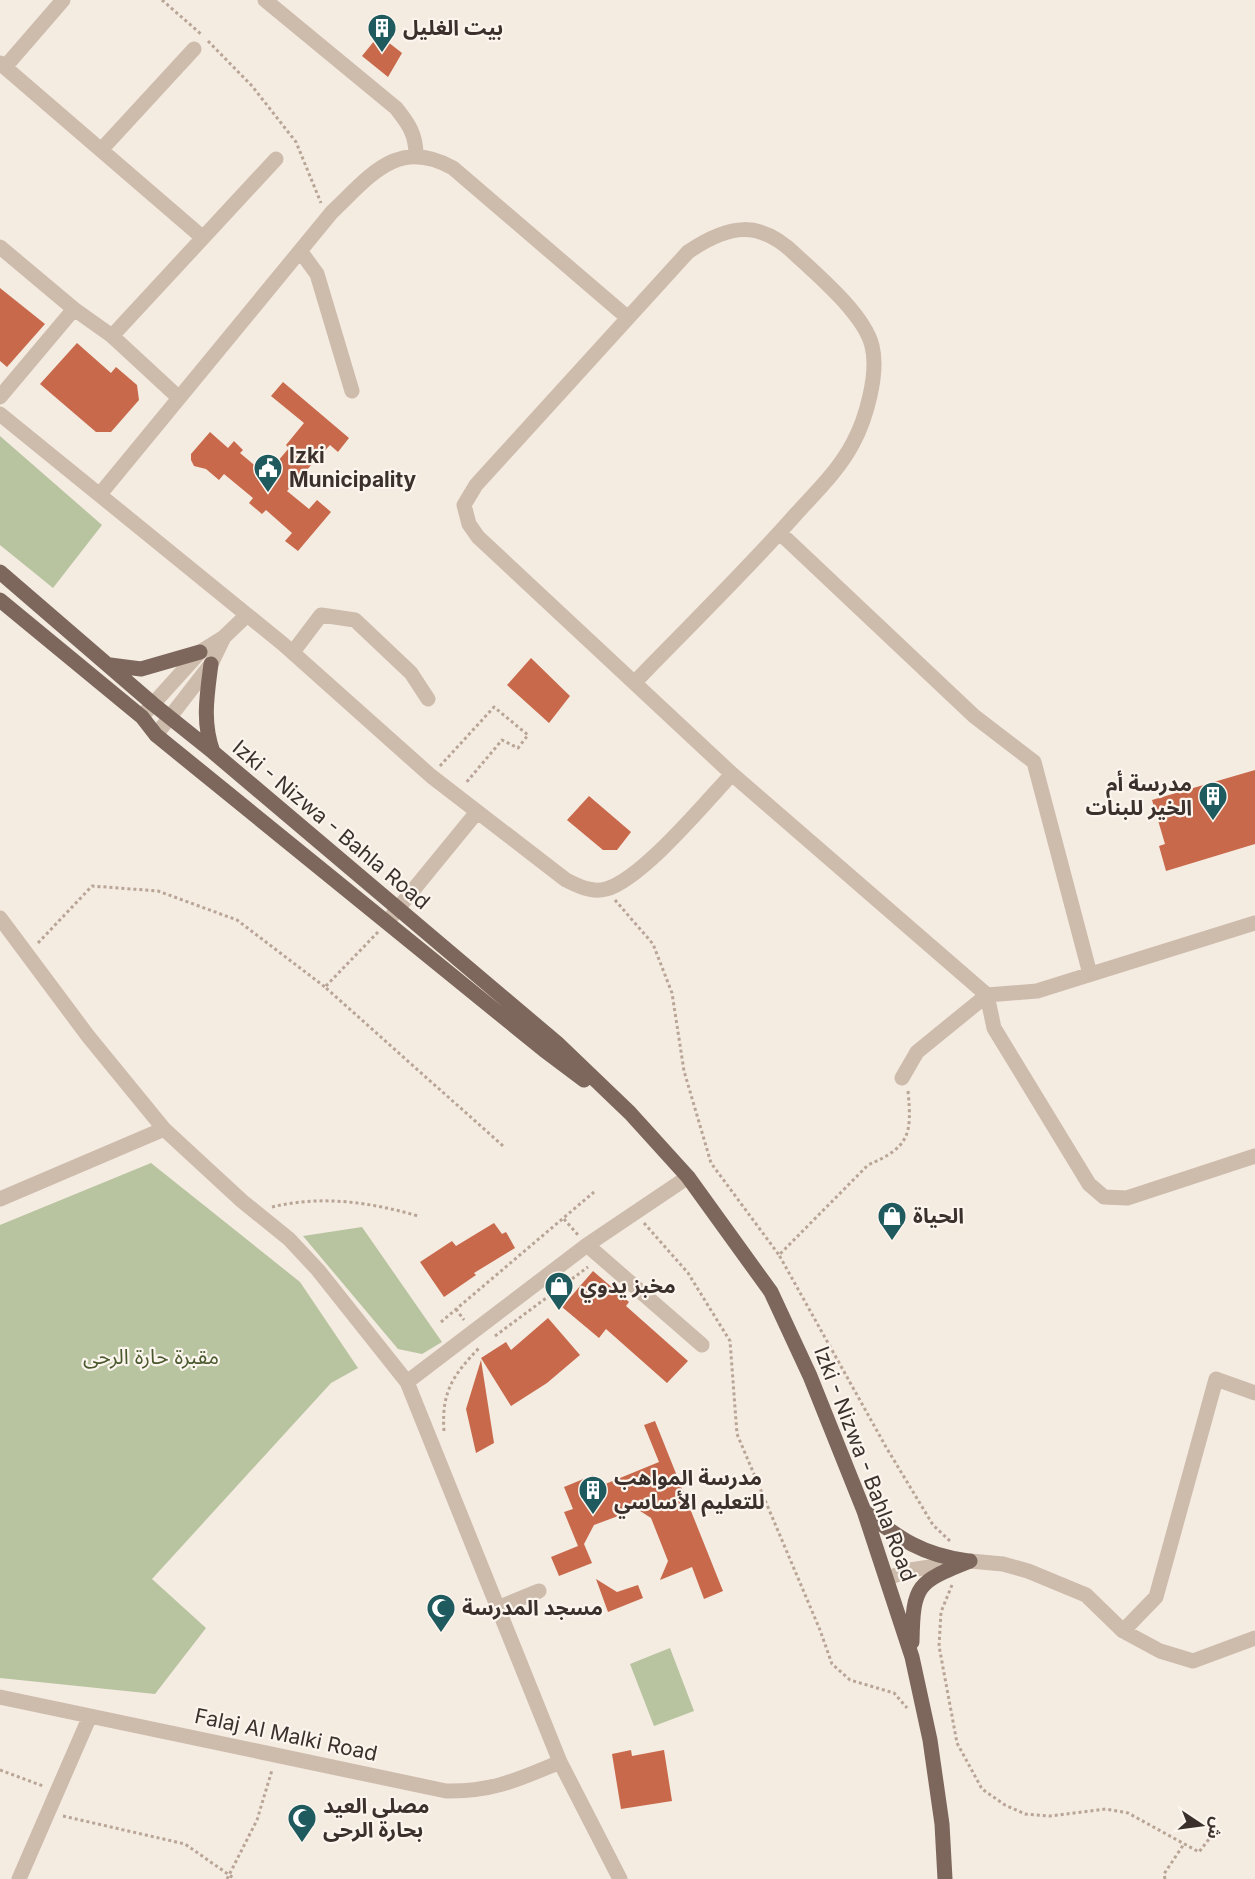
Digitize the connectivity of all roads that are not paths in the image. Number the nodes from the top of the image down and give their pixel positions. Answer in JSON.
{"nodes":[{"id":1,"x":264,"y":0,"type":"edge"},
{"id":2,"x":55,"y":3,"type":"edge"},
{"id":3,"x":194,"y":49,"type":"dead end"},
{"id":4,"x":3,"y":65,"type":"edge"},
{"id":5,"x":101,"y":150,"type":"junction"},
{"id":6,"x":416,"y":154,"type":"junction"},
{"id":7,"x":276,"y":159,"type":"dead end"},
{"id":8,"x":202,"y":237,"type":"junction"},
{"id":9,"x":0,"y":247,"type":"edge"},
{"id":10,"x":301,"y":252,"type":"junction"},
{"id":11,"x":74,"y":309,"type":"junction"},
{"id":12,"x":628,"y":318,"type":"junction"},
{"id":13,"x":112,"y":336,"type":"junction"},
{"id":14,"x":352,"y":391,"type":"dead end"},
{"id":15,"x":0,"y":397,"type":"edge"},
{"id":16,"x":178,"y":397,"type":"junction"},
{"id":17,"x":0,"y":414,"type":"edge"},
{"id":18,"x":100,"y":493,"type":"junction"},
{"id":19,"x":780,"y":533,"type":"junction"},
{"id":20,"x":0,"y":572,"type":"edge"},
{"id":21,"x":0,"y":600,"type":"edge"},
{"id":22,"x":247,"y":615,"type":"junction"},
{"id":23,"x":224,"y":637,"type":"junction"},
{"id":24,"x":200,"y":652,"type":"junction"},
{"id":25,"x":293,"y":652,"type":"junction"},
{"id":26,"x":211,"y":664,"type":"junction"},
{"id":27,"x":109,"y":665,"type":"junction"},
{"id":28,"x":635,"y":682,"type":"junction"},
{"id":29,"x":429,"y":699,"type":"dead end"},
{"id":30,"x":153,"y":704,"type":"junction"},
{"id":31,"x":142,"y":717,"type":"junction"},
{"id":32,"x":168,"y":717,"type":"junction"},
{"id":33,"x":156,"y":735,"type":"junction"},
{"id":34,"x":213,"y":752,"type":"junction"},
{"id":35,"x":732,"y":774,"type":"junction"},
{"id":36,"x":477,"y":812,"type":"junction"},
{"id":37,"x":397,"y":909,"type":"junction"},
{"id":38,"x":0,"y":918,"type":"edge"},
{"id":39,"x":387,"y":922,"type":"junction"},
{"id":40,"x":1255,"y":923,"type":"edge"},
{"id":41,"x":1090,"y":974,"type":"junction"},
{"id":42,"x":987,"y":995,"type":"junction"},
{"id":43,"x":902,"y":1078,"type":"road end"},
{"id":44,"x":630,"y":1113,"type":"junction"},
{"id":45,"x":164,"y":1129,"type":"junction"},
{"id":46,"x":1255,"y":1156,"type":"edge"},
{"id":47,"x":688,"y":1177,"type":"junction"},
{"id":48,"x":0,"y":1199,"type":"edge"},
{"id":49,"x":587,"y":1245,"type":"junction"},
{"id":50,"x":702,"y":1345,"type":"dead end"},
{"id":51,"x":407,"y":1382,"type":"junction"},
{"id":52,"x":1255,"y":1393,"type":"edge"},
{"id":53,"x":864,"y":1511,"type":"junction"},
{"id":54,"x":970,"y":1561,"type":"junction"},
{"id":55,"x":888,"y":1578,"type":"junction"},
{"id":56,"x":539,"y":1592,"type":"dead end"},
{"id":57,"x":500,"y":1607,"type":"junction"},
{"id":58,"x":1123,"y":1631,"type":"junction"},
{"id":59,"x":1255,"y":1638,"type":"edge"},
{"id":60,"x":912,"y":1657,"type":"junction"},
{"id":61,"x":0,"y":1697,"type":"edge"},
{"id":62,"x":90,"y":1716,"type":"junction"},
{"id":63,"x":560,"y":1762,"type":"junction"},
{"id":64,"x":19,"y":1879,"type":"edge"},
{"id":65,"x":620,"y":1879,"type":"edge"},
{"id":66,"x":945,"y":1879,"type":"edge"}],
"edges":[{"from":1,"to":6,"type":"street"},
{"from":2,"to":4,"type":"street"},
{"from":3,"to":5,"type":"street"},
{"from":4,"to":5,"type":"street"},
{"from":5,"to":8,"type":"street"},
{"from":6,"to":10,"type":"street"},
{"from":6,"to":12,"type":"street"},
{"from":7,"to":8,"type":"street"},
{"from":8,"to":13,"type":"street"},
{"from":9,"to":11,"type":"street"},
{"from":10,"to":14,"type":"street"},
{"from":10,"to":16,"type":"street"},
{"from":11,"to":13,"type":"street"},
{"from":11,"to":15,"type":"street"},
{"from":12,"to":19,"type":"street"},
{"from":12,"to":28,"type":"street"},
{"from":13,"to":16,"type":"street"},
{"from":16,"to":18,"type":"street"},
{"from":17,"to":18,"type":"street"},
{"from":18,"to":22,"type":"street"},
{"from":19,"to":28,"type":"street"},
{"from":19,"to":41,"type":"street"},
{"from":20,"to":27,"type":"main road","name":"Izki - Nizwa - Bahla Road"},
{"from":21,"to":31,"type":"main road","name":"Izki - Nizwa - Bahla Road"},
{"from":22,"to":23,"type":"street"},
{"from":22,"to":25,"type":"street"},
{"from":23,"to":24,"type":"street"},
{"from":23,"to":26,"type":"street"},
{"from":24,"to":27,"type":"main road"},
{"from":24,"to":30,"type":"street"},
{"from":25,"to":29,"type":"street"},
{"from":25,"to":36,"type":"street"},
{"from":26,"to":32,"type":"street"},
{"from":26,"to":34,"type":"main road"},
{"from":27,"to":30,"type":"main road","name":"Izki - Nizwa - Bahla Road"},
{"from":28,"to":35,"type":"street"},
{"from":30,"to":31,"type":"street"},
{"from":30,"to":32,"type":"main road","name":"Izki - Nizwa - Bahla Road"},
{"from":31,"to":33,"type":"main road","name":"Izki - Nizwa - Bahla Road"},
{"from":32,"to":33,"type":"street"},
{"from":32,"to":34,"type":"main road","name":"Izki - Nizwa - Bahla Road"},
{"from":33,"to":39,"type":"main road","name":"Izki - Nizwa - Bahla Road"},
{"from":34,"to":37,"type":"main road","name":"Izki - Nizwa - Bahla Road"},
{"from":35,"to":36,"type":"street"},
{"from":35,"to":42,"type":"street"},
{"from":36,"to":37,"type":"street"},
{"from":37,"to":39,"type":"street"},
{"from":37,"to":44,"type":"main road","name":"Izki - Nizwa - Bahla Road"},
{"from":38,"to":45,"type":"street"},
{"from":39,"to":44,"type":"main road","name":"Izki - Nizwa - Bahla Road"},
{"from":40,"to":41,"type":"street"},
{"from":41,"to":42,"type":"street"},
{"from":42,"to":43,"type":"street"},
{"from":42,"to":46,"type":"street"},
{"from":44,"to":47,"type":"main road","name":"Izki - Nizwa - Bahla Road"},
{"from":45,"to":48,"type":"street"},
{"from":45,"to":51,"type":"street"},
{"from":47,"to":49,"type":"street"},
{"from":47,"to":53,"type":"main road","name":"Izki - Nizwa - Bahla Road"},
{"from":49,"to":50,"type":"street"},
{"from":49,"to":51,"type":"street"},
{"from":51,"to":57,"type":"street"},
{"from":52,"to":58,"type":"street"},
{"from":53,"to":54,"type":"main road"},
{"from":53,"to":55,"type":"main road","name":"Izki - Nizwa - Bahla Road"},
{"from":54,"to":55,"type":"street"},
{"from":54,"to":58,"type":"street"},
{"from":54,"to":60,"type":"main road"},
{"from":55,"to":60,"type":"main road","name":"Izki - Nizwa - Bahla Road"},
{"from":56,"to":57,"type":"street"},
{"from":57,"to":63,"type":"street"},
{"from":58,"to":59,"type":"street"},
{"from":60,"to":66,"type":"main road","name":"Izki - Nizwa - Bahla Road"},
{"from":61,"to":62,"type":"street","name":"Falaj Al Malki Road"},
{"from":62,"to":63,"type":"street","name":"Falaj Al Malki Road"},
{"from":62,"to":64,"type":"street"},
{"from":63,"to":65,"type":"street"}]}
